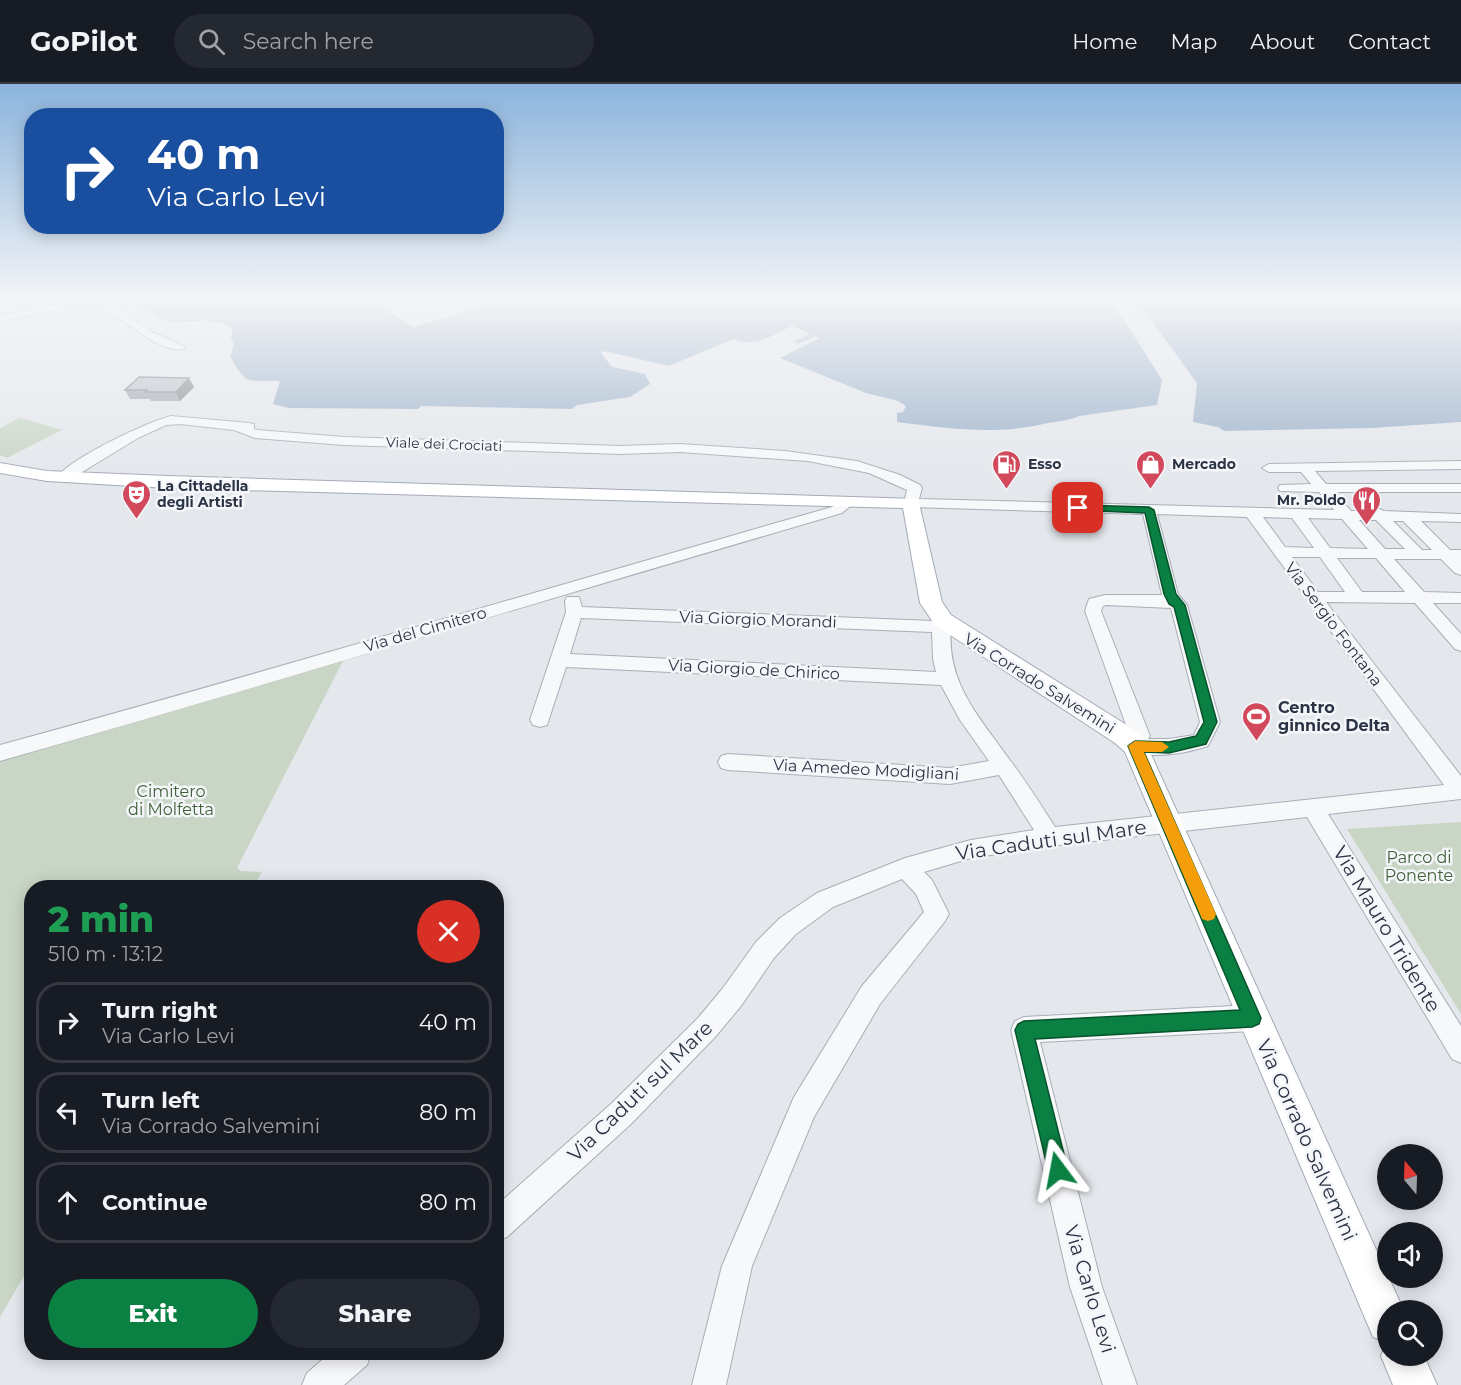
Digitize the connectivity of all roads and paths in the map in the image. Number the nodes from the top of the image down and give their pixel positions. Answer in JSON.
{"nodes":[{"id":1,"x":1461,"y":465,"type":"edge"},
{"id":2,"x":1394,"y":466,"type":"junction"},
{"id":3,"x":1422,"y":466,"type":"junction"},
{"id":4,"x":1304,"y":467,"type":"junction"},
{"id":5,"x":1332,"y":467,"type":"junction"},
{"id":6,"x":1363,"y":467,"type":"junction"},
{"id":7,"x":0,"y":468,"type":"edge"},
{"id":8,"x":895,"y":476,"type":"junction"},
{"id":9,"x":64,"y":477,"type":"junction"},
{"id":10,"x":920,"y":484,"type":"junction"},
{"id":11,"x":1285,"y":488,"type":"junction"},
{"id":12,"x":1416,"y":488,"type":"junction"},
{"id":13,"x":1454,"y":488,"type":"edge"},
{"id":14,"x":1323,"y":489,"type":"junction"},
{"id":15,"x":1354,"y":489,"type":"junction"},
{"id":16,"x":1384,"y":489,"type":"junction"},
{"id":17,"x":1461,"y":501,"type":"edge"},
{"id":18,"x":848,"y":502,"type":"junction"},
{"id":19,"x":921,"y":504,"type":"junction"},
{"id":20,"x":965,"y":505,"type":"junction"},
{"id":21,"x":1149,"y":510,"type":"junction"},
{"id":22,"x":1252,"y":513,"type":"junction"},
{"id":23,"x":1301,"y":514,"type":"junction"},
{"id":24,"x":1347,"y":515,"type":"junction"},
{"id":25,"x":1381,"y":516,"type":"junction"},
{"id":26,"x":1411,"y":517,"type":"junction"},
{"id":27,"x":1454,"y":518,"type":"edge"},
{"id":28,"x":1461,"y":531,"type":"edge"},
{"id":29,"x":1281,"y":552,"type":"junction"},
{"id":30,"x":1325,"y":552,"type":"junction"},
{"id":31,"x":1380,"y":553,"type":"junction"},
{"id":32,"x":1418,"y":554,"type":"junction"},
{"id":33,"x":1453,"y":555,"type":"edge"},
{"id":34,"x":1461,"y":570,"type":"edge"},
{"id":35,"x":566,"y":588,"type":"junction"},
{"id":36,"x":1313,"y":597,"type":"junction"},
{"id":37,"x":1357,"y":597,"type":"junction"},
{"id":38,"x":1420,"y":597,"type":"junction"},
{"id":39,"x":1461,"y":598,"type":"edge"},
{"id":40,"x":1173,"y":601,"type":"junction"},
{"id":41,"x":574,"y":612,"type":"junction"},
{"id":42,"x":942,"y":623,"type":"junction"},
{"id":43,"x":1460,"y":642,"type":"edge"},
{"id":44,"x":559,"y":660,"type":"junction"},
{"id":45,"x":948,"y":679,"type":"junction"},
{"id":46,"x":540,"y":720,"type":"dead end"},
{"id":47,"x":1135,"y":746,"type":"junction"},
{"id":48,"x":0,"y":753,"type":"edge"},
{"id":49,"x":728,"y":762,"type":"dead end"},
{"id":50,"x":1003,"y":765,"type":"junction"},
{"id":51,"x":1461,"y":791,"type":"edge"},
{"id":52,"x":1313,"y":808,"type":"junction"},
{"id":53,"x":1170,"y":824,"type":"junction"},
{"id":54,"x":1050,"y":837,"type":"junction"},
{"id":55,"x":905,"y":868,"type":"junction"},
{"id":56,"x":1252,"y":1018,"type":"junction"},
{"id":57,"x":1461,"y":1050,"type":"edge"},
{"id":58,"x":504,"y":1219,"type":"edge"},
{"id":59,"x":1378,"y":1300,"type":"edge"},
{"id":60,"x":347,"y":1360,"type":"edge"},
{"id":61,"x":1406,"y":1366,"type":"edge"},
{"id":62,"x":319,"y":1385,"type":"edge"},
{"id":63,"x":709,"y":1385,"type":"edge"},
{"id":64,"x":1120,"y":1385,"type":"edge"},
{"id":65,"x":1415,"y":1385,"type":"edge"}],
"edges":[{"from":1,"to":3,"type":"street"},
{"from":2,"to":3,"type":"street"},
{"from":2,"to":6,"type":"street"},
{"from":2,"to":12,"type":"street"},
{"from":3,"to":13,"type":"street"},
{"from":4,"to":5,"type":"street"},
{"from":4,"to":11,"type":"street"},
{"from":4,"to":14,"type":"street"},
{"from":5,"to":6,"type":"street"},
{"from":5,"to":15,"type":"street"},
{"from":6,"to":16,"type":"street"},
{"from":7,"to":9,"type":"main road"},
{"from":8,"to":9,"type":"street","name":"Viale dei Crociati"},
{"from":8,"to":10,"type":"street"},
{"from":8,"to":19,"type":"street","name":"Viale dei Crociati"},
{"from":9,"to":18,"type":"main road"},
{"from":10,"to":19,"type":"street"},
{"from":10,"to":20,"type":"street"},
{"from":11,"to":14,"type":"street"},
{"from":11,"to":23,"type":"street"},
{"from":12,"to":13,"type":"street"},
{"from":12,"to":16,"type":"street"},
{"from":12,"to":27,"type":"street"},
{"from":13,"to":17,"type":"street"},
{"from":14,"to":15,"type":"street"},
{"from":14,"to":24,"type":"street"},
{"from":15,"to":16,"type":"street"},
{"from":15,"to":25,"type":"street"},
{"from":16,"to":26,"type":"street"},
{"from":18,"to":19,"type":"main road"},
{"from":18,"to":35,"type":"street","name":"Via del Cimitero"},
{"from":19,"to":20,"type":"street"},
{"from":19,"to":42,"type":"main road"},
{"from":20,"to":21,"type":"street"},
{"from":21,"to":22,"type":"street"},
{"from":21,"to":40,"type":"street"},
{"from":22,"to":23,"type":"street"},
{"from":22,"to":29,"type":"street","name":"Via Sergio Fontana"},
{"from":23,"to":24,"type":"street"},
{"from":23,"to":30,"type":"street"},
{"from":24,"to":25,"type":"street"},
{"from":24,"to":31,"type":"street"},
{"from":25,"to":26,"type":"street"},
{"from":25,"to":32,"type":"street"},
{"from":26,"to":27,"type":"street"},
{"from":26,"to":33,"type":"street"},
{"from":27,"to":28,"type":"street"},
{"from":29,"to":30,"type":"street"},
{"from":29,"to":36,"type":"street","name":"Via Sergio Fontana"},
{"from":30,"to":31,"type":"street"},
{"from":30,"to":37,"type":"street"},
{"from":31,"to":32,"type":"street"},
{"from":31,"to":38,"type":"street"},
{"from":32,"to":33,"type":"street"},
{"from":33,"to":34,"type":"street"},
{"from":35,"to":41,"type":"street"},
{"from":35,"to":48,"type":"street","name":"Via del Cimitero"},
{"from":36,"to":37,"type":"street"},
{"from":36,"to":51,"type":"street","name":"Via Sergio Fontana"},
{"from":37,"to":38,"type":"street"},
{"from":38,"to":39,"type":"street"},
{"from":38,"to":43,"type":"street"},
{"from":40,"to":47,"type":"street"},
{"from":40,"to":47,"type":"street"},
{"from":41,"to":42,"type":"street","name":"Via Giorgio Morandi"},
{"from":41,"to":44,"type":"street"},
{"from":42,"to":45,"type":"street"},
{"from":42,"to":47,"type":"main road","name":"Via Corrado Salvemini"},
{"from":44,"to":45,"type":"street","name":"Via Giorgio de Chirico"},
{"from":44,"to":46,"type":"street"},
{"from":45,"to":50,"type":"street"},
{"from":47,"to":53,"type":"main road","name":"Via Corrado Salvemini"},
{"from":49,"to":50,"type":"street","name":"Via Amedeo Modigliani"},
{"from":50,"to":54,"type":"street"},
{"from":51,"to":52,"type":"street","name":"Via Caduti sul Mare"},
{"from":52,"to":53,"type":"street","name":"Via Caduti sul Mare"},
{"from":52,"to":57,"type":"street","name":"Via Mauro Tridente"},
{"from":53,"to":54,"type":"street","name":"Via Caduti sul Mare"},
{"from":53,"to":56,"type":"main road","name":"Via Corrado Salvemini"},
{"from":54,"to":55,"type":"street","name":"Via Caduti sul Mare"},
{"from":55,"to":58,"type":"street","name":"Via Caduti sul Mare"},
{"from":55,"to":63,"type":"street"},
{"from":56,"to":59,"type":"main road","name":"Via Corrado Salvemini"},
{"from":56,"to":64,"type":"street","name":"Via Carlo Levi"},
{"from":60,"to":62,"type":"street"},
{"from":61,"to":65,"type":"main road"}]}
